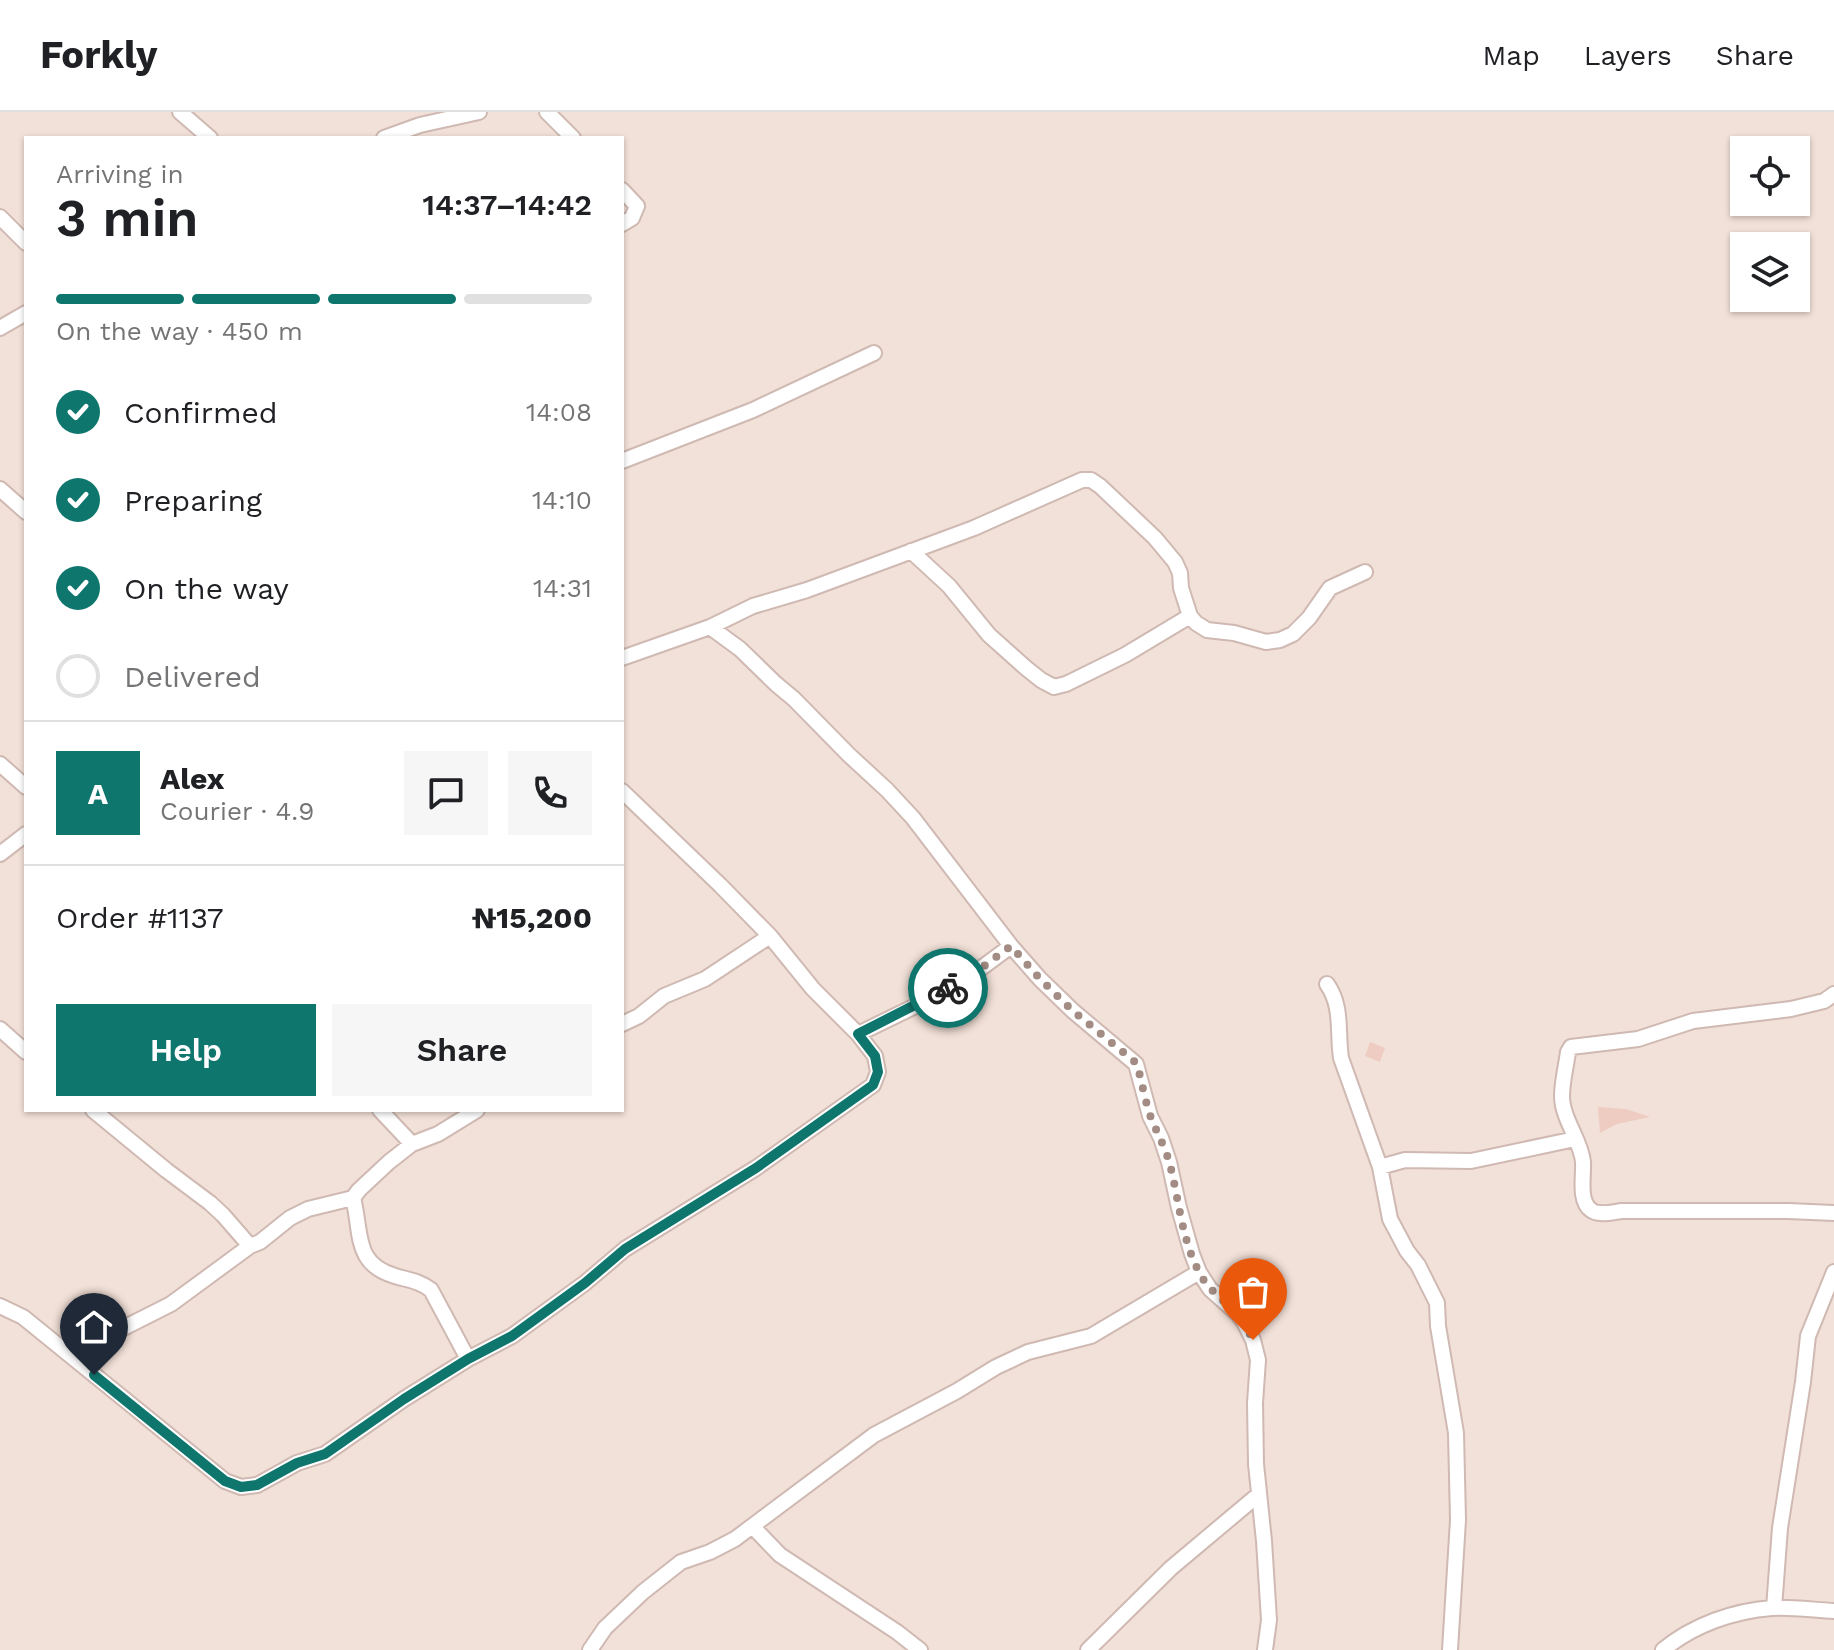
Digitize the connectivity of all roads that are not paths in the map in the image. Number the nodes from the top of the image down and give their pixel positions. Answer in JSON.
{"nodes":[{"id":1,"x":180,"y":112,"type":"edge"},
{"id":2,"x":479,"y":112,"type":"edge"},
{"id":3,"x":547,"y":112,"type":"edge"},
{"id":4,"x":208,"y":136,"type":"edge"},
{"id":5,"x":390,"y":136,"type":"edge"},
{"id":6,"x":571,"y":136,"type":"edge"},
{"id":7,"x":624,"y":192,"type":"edge"},
{"id":8,"x":0,"y":217,"type":"edge"},
{"id":9,"x":624,"y":223,"type":"edge"},
{"id":10,"x":24,"y":241,"type":"edge"},
{"id":11,"x":24,"y":314,"type":"edge"},
{"id":12,"x":0,"y":328,"type":"edge"},
{"id":13,"x":874,"y":353,"type":"dead end"},
{"id":14,"x":624,"y":460,"type":"edge"},
{"id":15,"x":0,"y":489,"type":"edge"},
{"id":16,"x":24,"y":510,"type":"edge"},
{"id":17,"x":911,"y":551,"type":"junction"},
{"id":18,"x":1365,"y":572,"type":"dead end"},
{"id":19,"x":1190,"y":616,"type":"junction"},
{"id":20,"x":710,"y":627,"type":"junction"},
{"id":21,"x":624,"y":657,"type":"edge"},
{"id":22,"x":0,"y":764,"type":"edge"},
{"id":23,"x":24,"y":785,"type":"edge"},
{"id":24,"x":624,"y":793,"type":"edge"},
{"id":25,"x":24,"y":836,"type":"edge"},
{"id":26,"x":0,"y":854,"type":"edge"},
{"id":27,"x":770,"y":936,"type":"junction"},
{"id":28,"x":1011,"y":946,"type":"junction"},
{"id":29,"x":1327,"y":984,"type":"dead end"},
{"id":30,"x":1834,"y":994,"type":"edge"},
{"id":31,"x":624,"y":1023,"type":"edge"},
{"id":32,"x":0,"y":1029,"type":"edge"},
{"id":33,"x":858,"y":1034,"type":"junction"},
{"id":34,"x":24,"y":1050,"type":"edge"},
{"id":35,"x":95,"y":1112,"type":"edge"},
{"id":36,"x":382,"y":1112,"type":"edge"},
{"id":37,"x":474,"y":1112,"type":"edge"},
{"id":38,"x":1575,"y":1139,"type":"junction"},
{"id":39,"x":412,"y":1144,"type":"junction"},
{"id":40,"x":1380,"y":1167,"type":"junction"},
{"id":41,"x":353,"y":1198,"type":"junction"},
{"id":42,"x":1834,"y":1213,"type":"edge"},
{"id":43,"x":250,"y":1246,"type":"junction"},
{"id":44,"x":1199,"y":1272,"type":"junction"},
{"id":45,"x":1834,"y":1272,"type":"edge"},
{"id":46,"x":0,"y":1306,"type":"edge"},
{"id":47,"x":70,"y":1355,"type":"junction"},
{"id":48,"x":468,"y":1359,"type":"junction"},
{"id":49,"x":1258,"y":1495,"type":"junction"},
{"id":50,"x":753,"y":1527,"type":"junction"},
{"id":51,"x":1774,"y":1608,"type":"junction"},
{"id":52,"x":1834,"y":1611,"type":"edge"},
{"id":53,"x":590,"y":1650,"type":"edge"},
{"id":54,"x":920,"y":1650,"type":"edge"},
{"id":55,"x":1088,"y":1650,"type":"edge"},
{"id":56,"x":1265,"y":1650,"type":"edge"},
{"id":57,"x":1450,"y":1650,"type":"edge"},
{"id":58,"x":1663,"y":1650,"type":"edge"}],
"edges":[{"from":1,"to":4,"type":"street"},
{"from":2,"to":5,"type":"street"},
{"from":3,"to":6,"type":"street"},
{"from":7,"to":9,"type":"street"},
{"from":8,"to":10,"type":"street"},
{"from":11,"to":12,"type":"street"},
{"from":13,"to":14,"type":"street"},
{"from":15,"to":16,"type":"street"},
{"from":17,"to":19,"type":"street"},
{"from":17,"to":19,"type":"street"},
{"from":17,"to":20,"type":"street"},
{"from":18,"to":19,"type":"street"},
{"from":20,"to":21,"type":"street"},
{"from":20,"to":28,"type":"street"},
{"from":22,"to":23,"type":"street"},
{"from":24,"to":27,"type":"street"},
{"from":25,"to":26,"type":"street"},
{"from":27,"to":31,"type":"street"},
{"from":27,"to":33,"type":"street"},
{"from":28,"to":33,"type":"street"},
{"from":28,"to":44,"type":"street"},
{"from":29,"to":40,"type":"street"},
{"from":30,"to":38,"type":"street"},
{"from":32,"to":34,"type":"street"},
{"from":33,"to":48,"type":"street"},
{"from":35,"to":43,"type":"street"},
{"from":36,"to":39,"type":"street"},
{"from":37,"to":39,"type":"street"},
{"from":38,"to":40,"type":"street"},
{"from":38,"to":42,"type":"street"},
{"from":39,"to":41,"type":"street"},
{"from":40,"to":57,"type":"street"},
{"from":41,"to":43,"type":"street"},
{"from":41,"to":48,"type":"street"},
{"from":43,"to":47,"type":"street"},
{"from":44,"to":49,"type":"street"},
{"from":44,"to":50,"type":"street"},
{"from":45,"to":51,"type":"street"},
{"from":46,"to":47,"type":"street"},
{"from":47,"to":48,"type":"street"},
{"from":49,"to":55,"type":"street"},
{"from":49,"to":56,"type":"street"},
{"from":50,"to":53,"type":"street"},
{"from":50,"to":54,"type":"street"},
{"from":51,"to":52,"type":"street"},
{"from":51,"to":58,"type":"street"}]}
